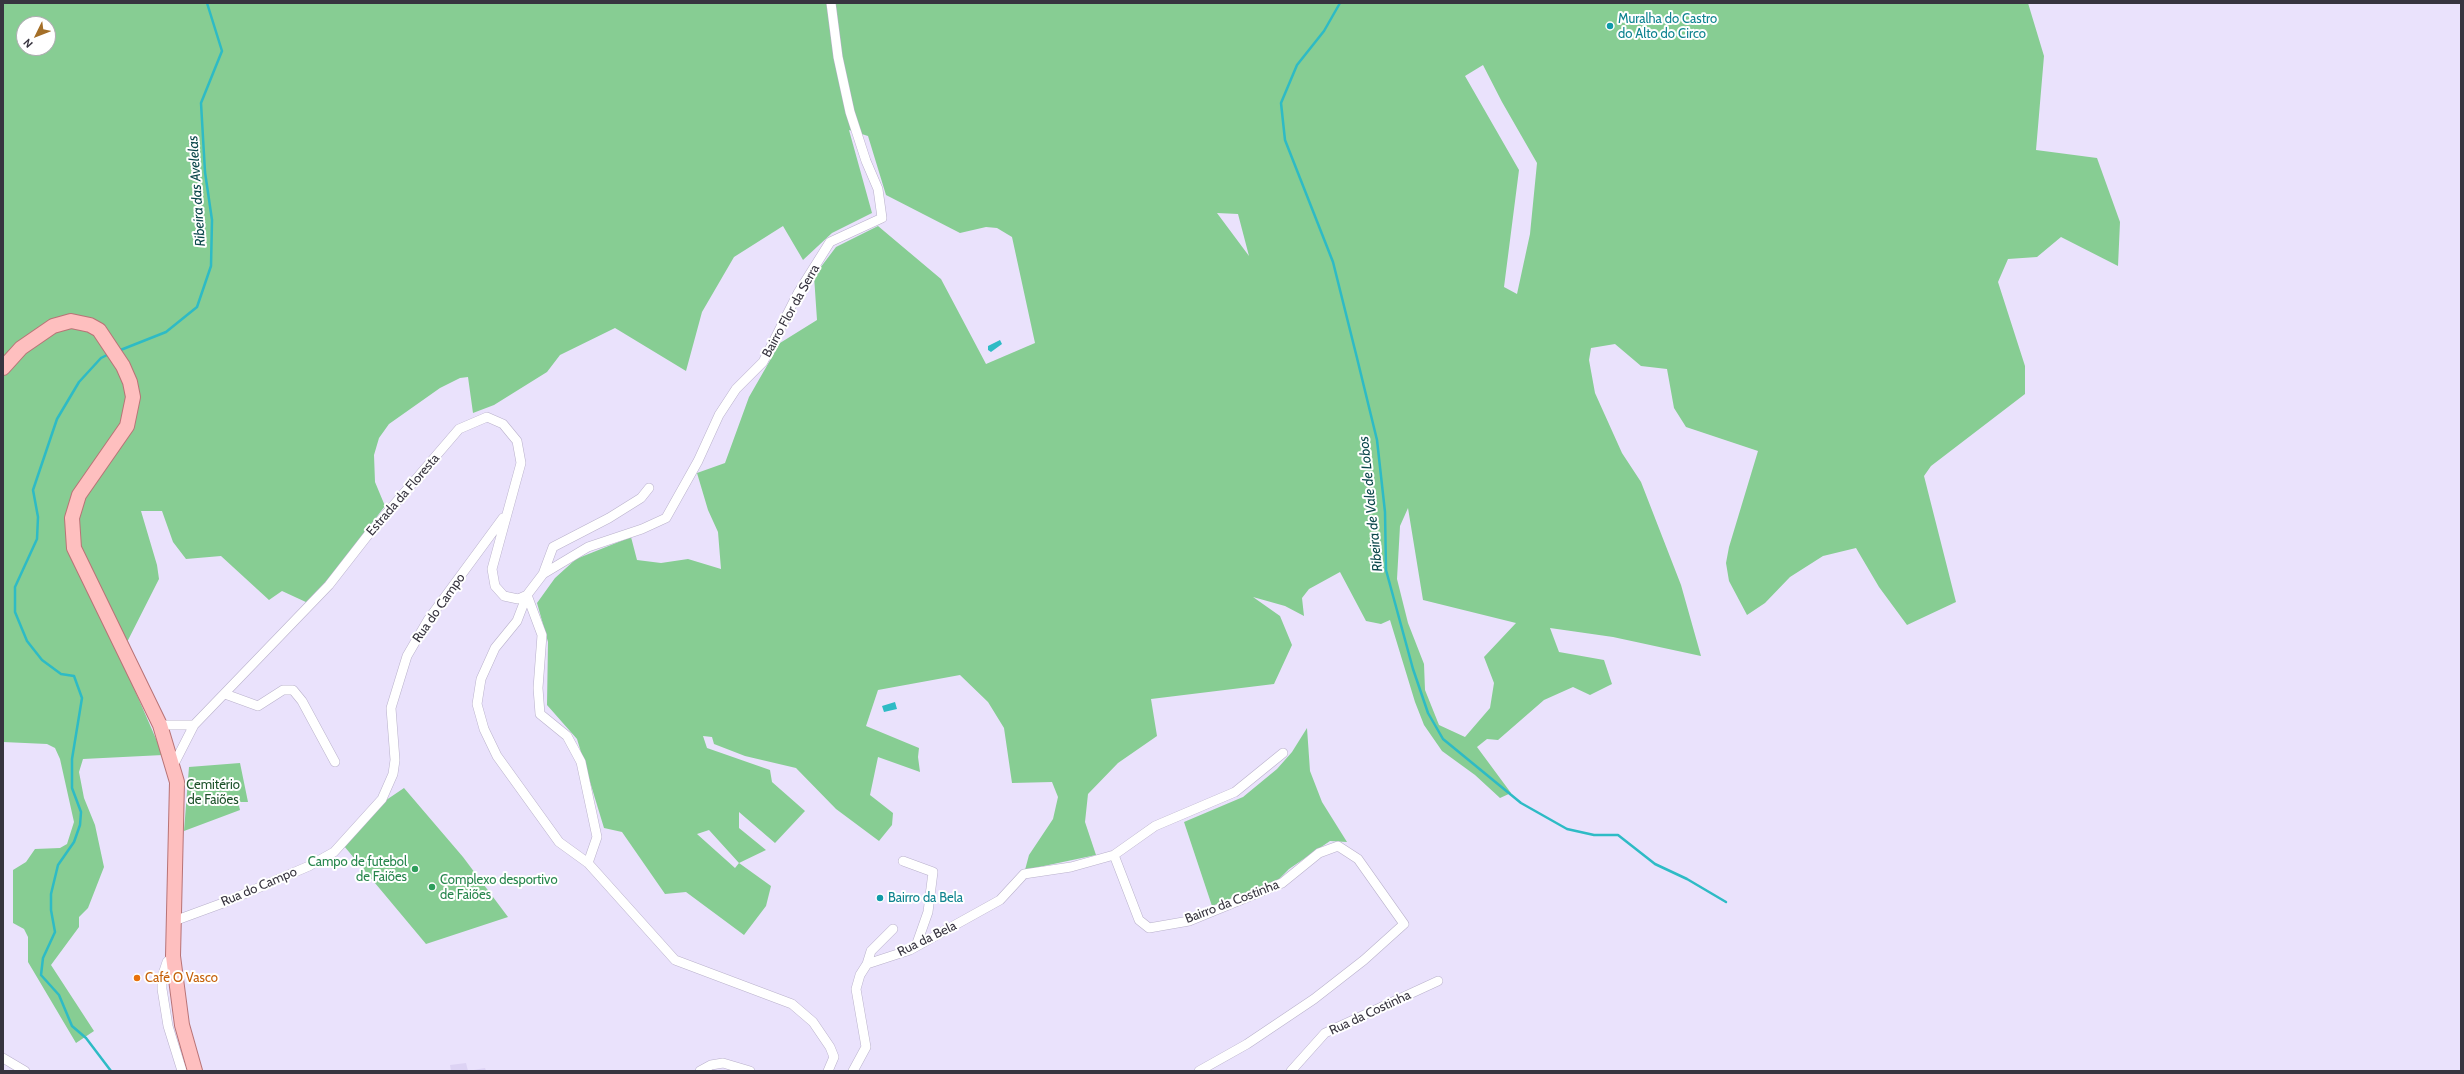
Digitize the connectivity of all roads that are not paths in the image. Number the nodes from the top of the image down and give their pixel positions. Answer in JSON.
{"nodes":[{"id":1,"x":831,"y":3,"type":"edge"},
{"id":2,"x":3,"y":368,"type":"edge"},
{"id":3,"x":649,"y":488,"type":"dead end"},
{"id":4,"x":506,"y":514,"type":"junction"},
{"id":5,"x":543,"y":574,"type":"junction"},
{"id":6,"x":528,"y":595,"type":"junction"},
{"id":7,"x":225,"y":694,"type":"junction"},
{"id":8,"x":160,"y":726,"type":"junction"},
{"id":9,"x":194,"y":726,"type":"junction"},
{"id":10,"x":1284,"y":753,"type":"dead end"},
{"id":11,"x":335,"y":762,"type":"dead end"},
{"id":12,"x":174,"y":766,"type":"junction"},
{"id":13,"x":1114,"y":855,"type":"junction"},
{"id":14,"x":903,"y":861,"type":"dead end"},
{"id":15,"x":588,"y":863,"type":"junction"},
{"id":16,"x":174,"y":921,"type":"junction"},
{"id":17,"x":893,"y":930,"type":"dead end"},
{"id":18,"x":916,"y":946,"type":"junction"},
{"id":19,"x":173,"y":956,"type":"junction"},
{"id":20,"x":867,"y":964,"type":"junction"},
{"id":21,"x":1438,"y":980,"type":"dead end"},
{"id":22,"x":3,"y":1058,"type":"edge"},
{"id":23,"x":25,"y":1071,"type":"edge"},
{"id":24,"x":182,"y":1071,"type":"edge"},
{"id":25,"x":195,"y":1071,"type":"edge"},
{"id":26,"x":700,"y":1071,"type":"edge"},
{"id":27,"x":750,"y":1071,"type":"edge"},
{"id":28,"x":828,"y":1071,"type":"edge"},
{"id":29,"x":852,"y":1071,"type":"edge"},
{"id":30,"x":1199,"y":1071,"type":"edge"},
{"id":31,"x":1291,"y":1071,"type":"edge"}],
"edges":[{"from":1,"to":5,"type":"street","name":"Bairro Flor da Serra"},
{"from":2,"to":8,"type":"main road"},
{"from":3,"to":5,"type":"street"},
{"from":4,"to":6,"type":"street","name":"Estrada da Floresta"},
{"from":4,"to":7,"type":"street","name":"Estrada da Floresta"},
{"from":4,"to":16,"type":"street","name":"Rua do Campo"},
{"from":5,"to":6,"type":"street","name":"Bairro Flor da Serra"},
{"from":6,"to":15,"type":"street"},
{"from":6,"to":15,"type":"street","name":"Bairro Flor da Serra"},
{"from":7,"to":9,"type":"street","name":"Estrada da Floresta"},
{"from":7,"to":11,"type":"street"},
{"from":8,"to":9,"type":"street"},
{"from":8,"to":12,"type":"main road"},
{"from":9,"to":12,"type":"street","name":"Estrada da Floresta"},
{"from":10,"to":13,"type":"street"},
{"from":12,"to":16,"type":"main road"},
{"from":13,"to":18,"type":"street","name":"Rua da Bela"},
{"from":13,"to":30,"type":"street","name":"Bairro da Costinha"},
{"from":14,"to":18,"type":"street"},
{"from":15,"to":28,"type":"street","name":"Bairro Flor da Serra"},
{"from":16,"to":19,"type":"main road"},
{"from":17,"to":20,"type":"street"},
{"from":18,"to":20,"type":"street","name":"Rua da Bela"},
{"from":19,"to":24,"type":"street"},
{"from":19,"to":25,"type":"main road"},
{"from":20,"to":29,"type":"street"},
{"from":21,"to":31,"type":"street","name":"Rua da Costinha"},
{"from":22,"to":23,"type":"street"},
{"from":26,"to":27,"type":"street"}]}
